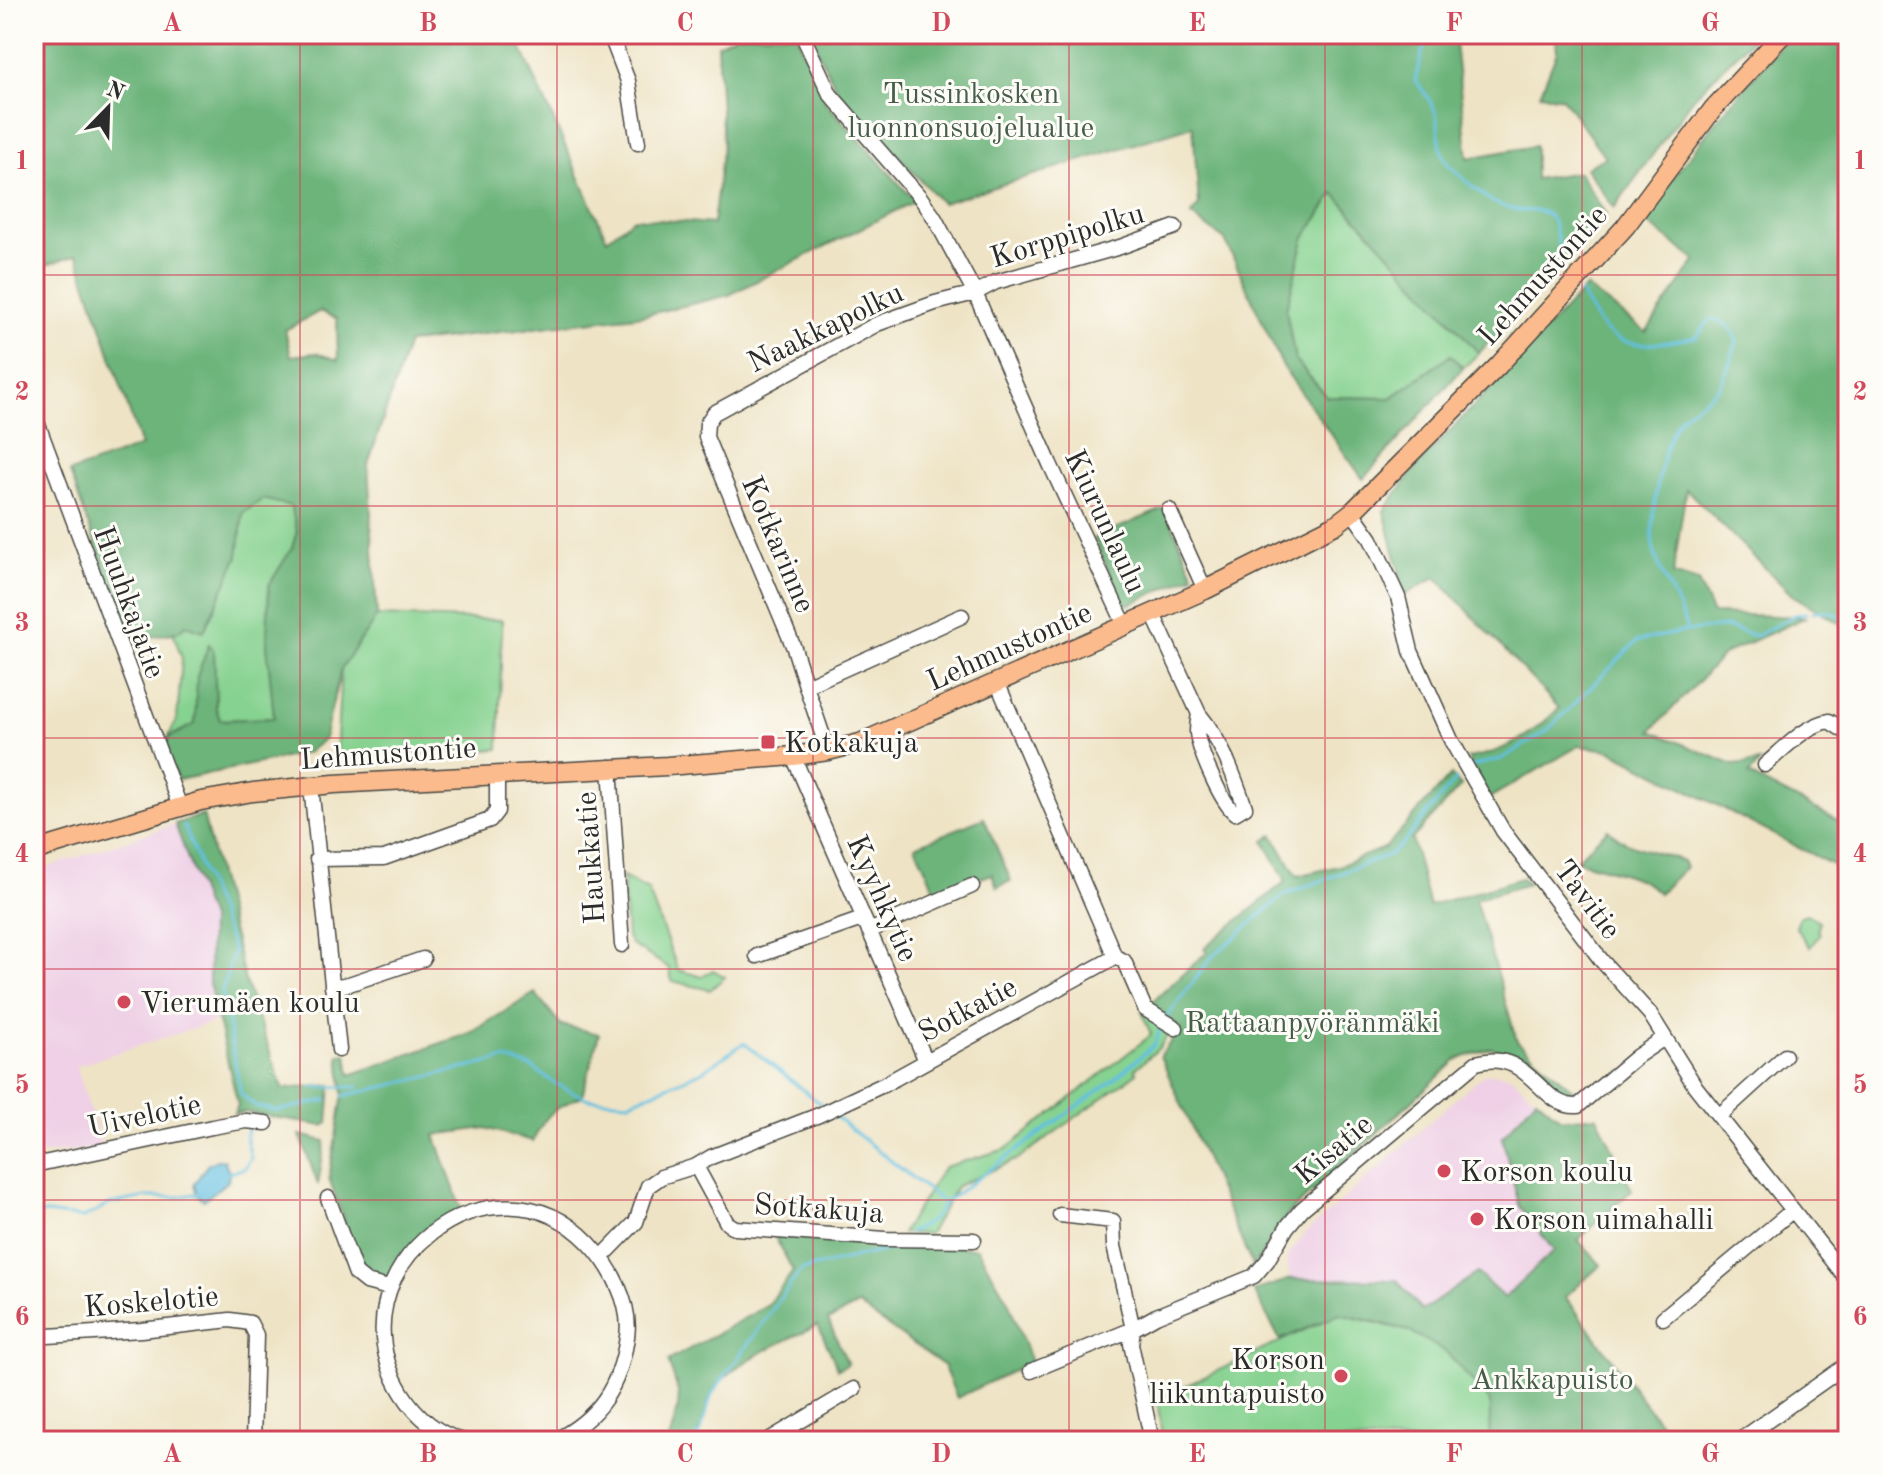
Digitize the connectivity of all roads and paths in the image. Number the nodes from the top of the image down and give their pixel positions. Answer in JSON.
{"nodes":[{"id":1,"x":610,"y":34,"type":"edge"},
{"id":2,"x":802,"y":34,"type":"edge"},
{"id":3,"x":1783,"y":34,"type":"edge"},
{"id":4,"x":638,"y":143,"type":"dead end"},
{"id":5,"x":1175,"y":227,"type":"dead end"},
{"id":6,"x":975,"y":293,"type":"junction"},
{"id":7,"x":34,"y":414,"type":"edge"},
{"id":8,"x":707,"y":423,"type":"joint"},
{"id":9,"x":1169,"y":510,"type":"dead end"},
{"id":10,"x":1352,"y":512,"type":"junction"},
{"id":11,"x":1205,"y":590,"type":"junction"},
{"id":12,"x":1153,"y":614,"type":"junction"},
{"id":13,"x":962,"y":616,"type":"dead end"},
{"id":14,"x":1125,"y":625,"type":"junction"},
{"id":15,"x":997,"y":682,"type":"junction"},
{"id":16,"x":806,"y":686,"type":"junction"},
{"id":17,"x":1199,"y":714,"type":"junction"},
{"id":18,"x":1848,"y":733,"type":"edge"},
{"id":19,"x":828,"y":751,"type":"junction"},
{"id":20,"x":793,"y":756,"type":"junction"},
{"id":21,"x":1765,"y":765,"type":"dead end"},
{"id":22,"x":610,"y":767,"type":"junction"},
{"id":23,"x":497,"y":774,"type":"junction"},
{"id":24,"x":311,"y":786,"type":"junction"},
{"id":25,"x":180,"y":807,"type":"junction"},
{"id":26,"x":34,"y":851,"type":"edge"},
{"id":27,"x":317,"y":859,"type":"junction"},
{"id":28,"x":972,"y":886,"type":"dead end"},
{"id":29,"x":866,"y":925,"type":"junction"},
{"id":30,"x":622,"y":945,"type":"dead end"},
{"id":31,"x":757,"y":956,"type":"dead end"},
{"id":32,"x":1115,"y":957,"type":"junction"},
{"id":33,"x":423,"y":959,"type":"dead end"},
{"id":34,"x":332,"y":987,"type":"junction"},
{"id":35,"x":1176,"y":1028,"type":"dead end"},
{"id":36,"x":1664,"y":1038,"type":"junction"},
{"id":37,"x":339,"y":1050,"type":"dead end"},
{"id":38,"x":1785,"y":1056,"type":"dead end"},
{"id":39,"x":926,"y":1061,"type":"junction"},
{"id":40,"x":1719,"y":1116,"type":"junction"},
{"id":41,"x":266,"y":1123,"type":"dead end"},
{"id":42,"x":34,"y":1165,"type":"edge"},
{"id":43,"x":696,"y":1166,"type":"junction"},
{"id":44,"x":328,"y":1198,"type":"dead end"},
{"id":45,"x":1793,"y":1210,"type":"junction"},
{"id":46,"x":1060,"y":1215,"type":"dead end"},
{"id":47,"x":974,"y":1240,"type":"dead end"},
{"id":48,"x":602,"y":1257,"type":"junction"},
{"id":49,"x":1848,"y":1280,"type":"edge"},
{"id":50,"x":389,"y":1288,"type":"junction"},
{"id":51,"x":1663,"y":1318,"type":"dead end"},
{"id":52,"x":1133,"y":1329,"type":"junction"},
{"id":53,"x":34,"y":1339,"type":"edge"},
{"id":54,"x":1848,"y":1364,"type":"edge"},
{"id":55,"x":1031,"y":1371,"type":"dead end"},
{"id":56,"x":854,"y":1389,"type":"dead end"},
{"id":57,"x":432,"y":1435,"type":"edge"},
{"id":58,"x":253,"y":1441,"type":"edge"},
{"id":59,"x":463,"y":1441,"type":"edge"},
{"id":60,"x":554,"y":1441,"type":"edge"},
{"id":61,"x":767,"y":1441,"type":"edge"},
{"id":62,"x":1152,"y":1441,"type":"edge"},
{"id":63,"x":1739,"y":1441,"type":"edge"}],
"edges":[{"from":1,"to":4,"type":"street"},
{"from":2,"to":6,"type":"street","name":"Kiurunlaulu"},
{"from":3,"to":10,"type":"main road","name":"Lehmustontie"},
{"from":5,"to":6,"type":"street","name":"Korppipolku"},
{"from":6,"to":8,"type":"street","name":"Naakkapolku"},
{"from":6,"to":14,"type":"street","name":"Kiurunlaulu"},
{"from":7,"to":25,"type":"street","name":"Huuhkajatie"},
{"from":8,"to":16,"type":"street","name":"Kotkarinne"},
{"from":9,"to":11,"type":"street"},
{"from":10,"to":11,"type":"main road","name":"Lehmustontie"},
{"from":10,"to":36,"type":"street","name":"Tavitie"},
{"from":11,"to":12,"type":"main road","name":"Lehmustontie"},
{"from":12,"to":14,"type":"main road","name":"Lehmustontie"},
{"from":12,"to":17,"type":"street"},
{"from":13,"to":16,"type":"street"},
{"from":14,"to":15,"type":"main road","name":"Lehmustontie"},
{"from":15,"to":19,"type":"main road","name":"Lehmustontie"},
{"from":15,"to":32,"type":"street"},
{"from":16,"to":19,"type":"street"},
{"from":17,"to":17,"type":"street"},
{"from":18,"to":21,"type":"street"},
{"from":19,"to":20,"type":"main road","name":"Lehmustontie"},
{"from":20,"to":22,"type":"main road","name":"Lehmustontie"},
{"from":20,"to":29,"type":"street","name":"Kyyhkytie"},
{"from":22,"to":23,"type":"main road","name":"Lehmustontie"},
{"from":22,"to":30,"type":"street","name":"Haukkatie"},
{"from":23,"to":24,"type":"main road","name":"Lehmustontie"},
{"from":23,"to":27,"type":"street"},
{"from":24,"to":25,"type":"main road","name":"Lehmustontie"},
{"from":24,"to":27,"type":"street"},
{"from":25,"to":26,"type":"main road","name":"Lehmustontie"},
{"from":27,"to":34,"type":"street"},
{"from":28,"to":29,"type":"street"},
{"from":29,"to":31,"type":"street"},
{"from":29,"to":39,"type":"street","name":"Kyyhkytie"},
{"from":32,"to":35,"type":"street"},
{"from":32,"to":39,"type":"street","name":"Sotkatie"},
{"from":33,"to":34,"type":"street"},
{"from":34,"to":37,"type":"street"},
{"from":36,"to":40,"type":"street","name":"Tavitie"},
{"from":36,"to":52,"type":"street","name":"Kisatie"},
{"from":38,"to":40,"type":"street"},
{"from":39,"to":43,"type":"street","name":"Sotkatie"},
{"from":40,"to":45,"type":"street","name":"Tavitie"},
{"from":41,"to":42,"type":"street","name":"Uivelotie"},
{"from":43,"to":47,"type":"street","name":"Sotkakuja"},
{"from":43,"to":48,"type":"street","name":"Sotkatie"},
{"from":44,"to":50,"type":"street"},
{"from":45,"to":49,"type":"street","name":"Tavitie"},
{"from":45,"to":51,"type":"street"},
{"from":46,"to":52,"type":"street"},
{"from":48,"to":50,"type":"street"},
{"from":48,"to":60,"type":"street"},
{"from":50,"to":57,"type":"street"},
{"from":52,"to":55,"type":"street"},
{"from":52,"to":62,"type":"street"},
{"from":53,"to":58,"type":"street","name":"Koskelotie"},
{"from":54,"to":63,"type":"street"},
{"from":56,"to":61,"type":"street"},
{"from":57,"to":59,"type":"street"}]}
